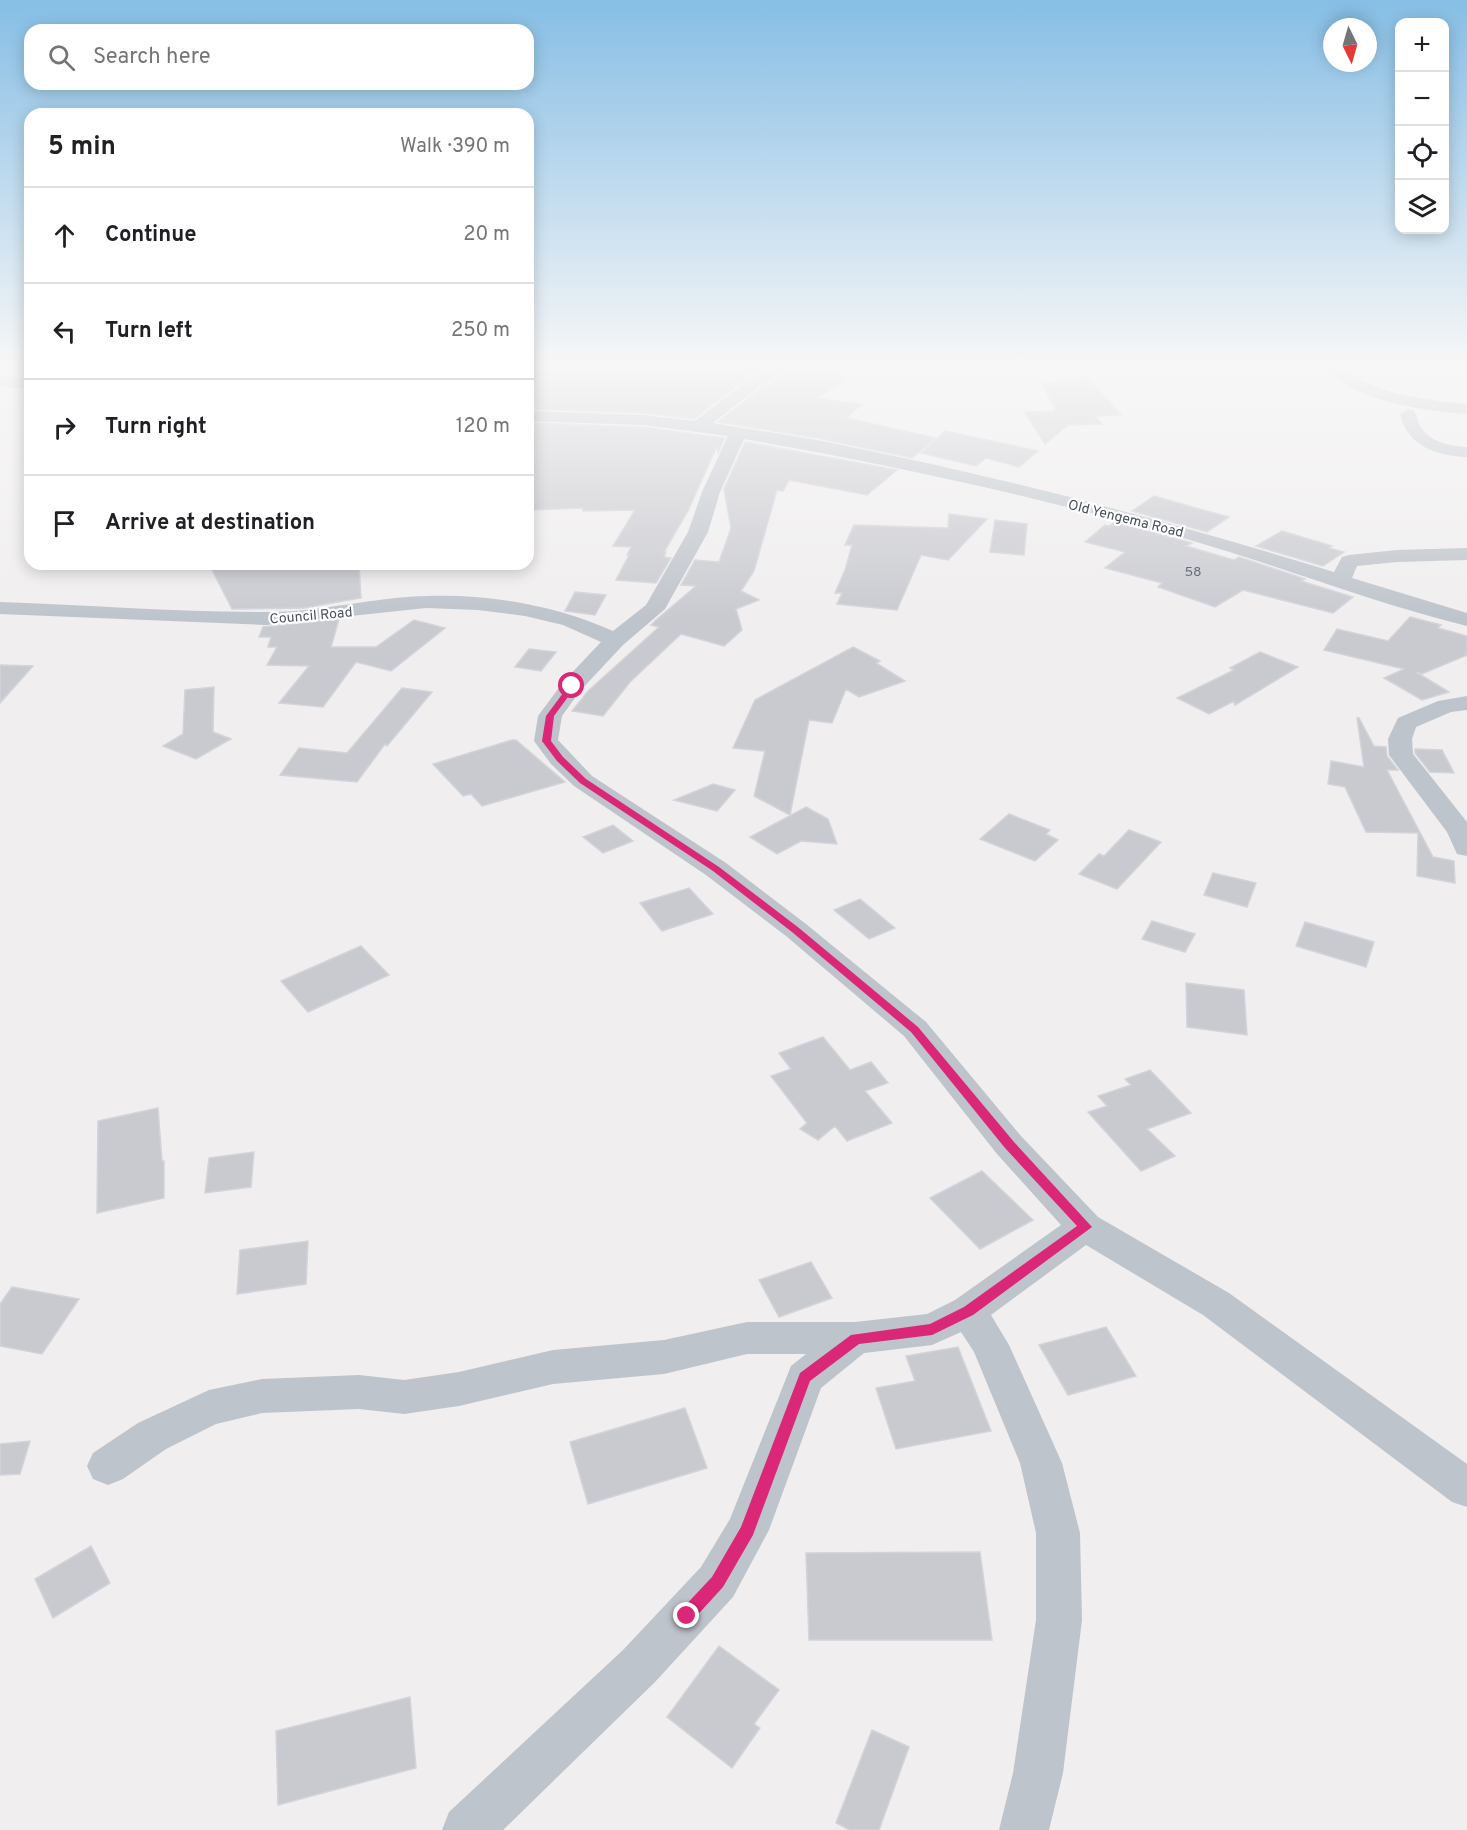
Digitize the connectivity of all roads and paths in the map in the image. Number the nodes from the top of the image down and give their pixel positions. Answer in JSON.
{"nodes":[{"id":1,"x":731,"y":449,"type":"edge"},
{"id":2,"x":836,"y":449,"type":"edge"},
{"id":3,"x":1447,"y":449,"type":"edge"},
{"id":4,"x":1467,"y":452,"type":"edge"},
{"id":5,"x":1467,"y":554,"type":"edge"},
{"id":6,"x":1340,"y":581,"type":"junction"},
{"id":7,"x":0,"y":608,"type":"edge"},
{"id":8,"x":1467,"y":620,"type":"edge"},
{"id":9,"x":615,"y":640,"type":"junction"},
{"id":10,"x":1467,"y":703,"type":"edge"},
{"id":11,"x":1467,"y":848,"type":"edge"},
{"id":12,"x":1085,"y":1227,"type":"junction"},
{"id":13,"x":968,"y":1311,"type":"junction"},
{"id":14,"x":855,"y":1338,"type":"junction"},
{"id":15,"x":108,"y":1466,"type":"dead end"},
{"id":16,"x":1467,"y":1488,"type":"edge"},
{"id":17,"x":467,"y":1830,"type":"edge"},
{"id":18,"x":1024,"y":1830,"type":"edge"}],
"edges":[{"from":1,"to":9,"type":"street"},
{"from":2,"to":6,"type":"street","name":"Old Yengema Road"},
{"from":3,"to":4,"type":"street"},
{"from":5,"to":6,"type":"street"},
{"from":6,"to":8,"type":"street","name":"Old Yengema Road"},
{"from":7,"to":9,"type":"street","name":"Council Road"},
{"from":9,"to":12,"type":"street"},
{"from":10,"to":11,"type":"street"},
{"from":12,"to":13,"type":"street"},
{"from":12,"to":16,"type":"street"},
{"from":13,"to":14,"type":"street"},
{"from":13,"to":18,"type":"street"},
{"from":14,"to":15,"type":"street"},
{"from":14,"to":17,"type":"street"}]}
